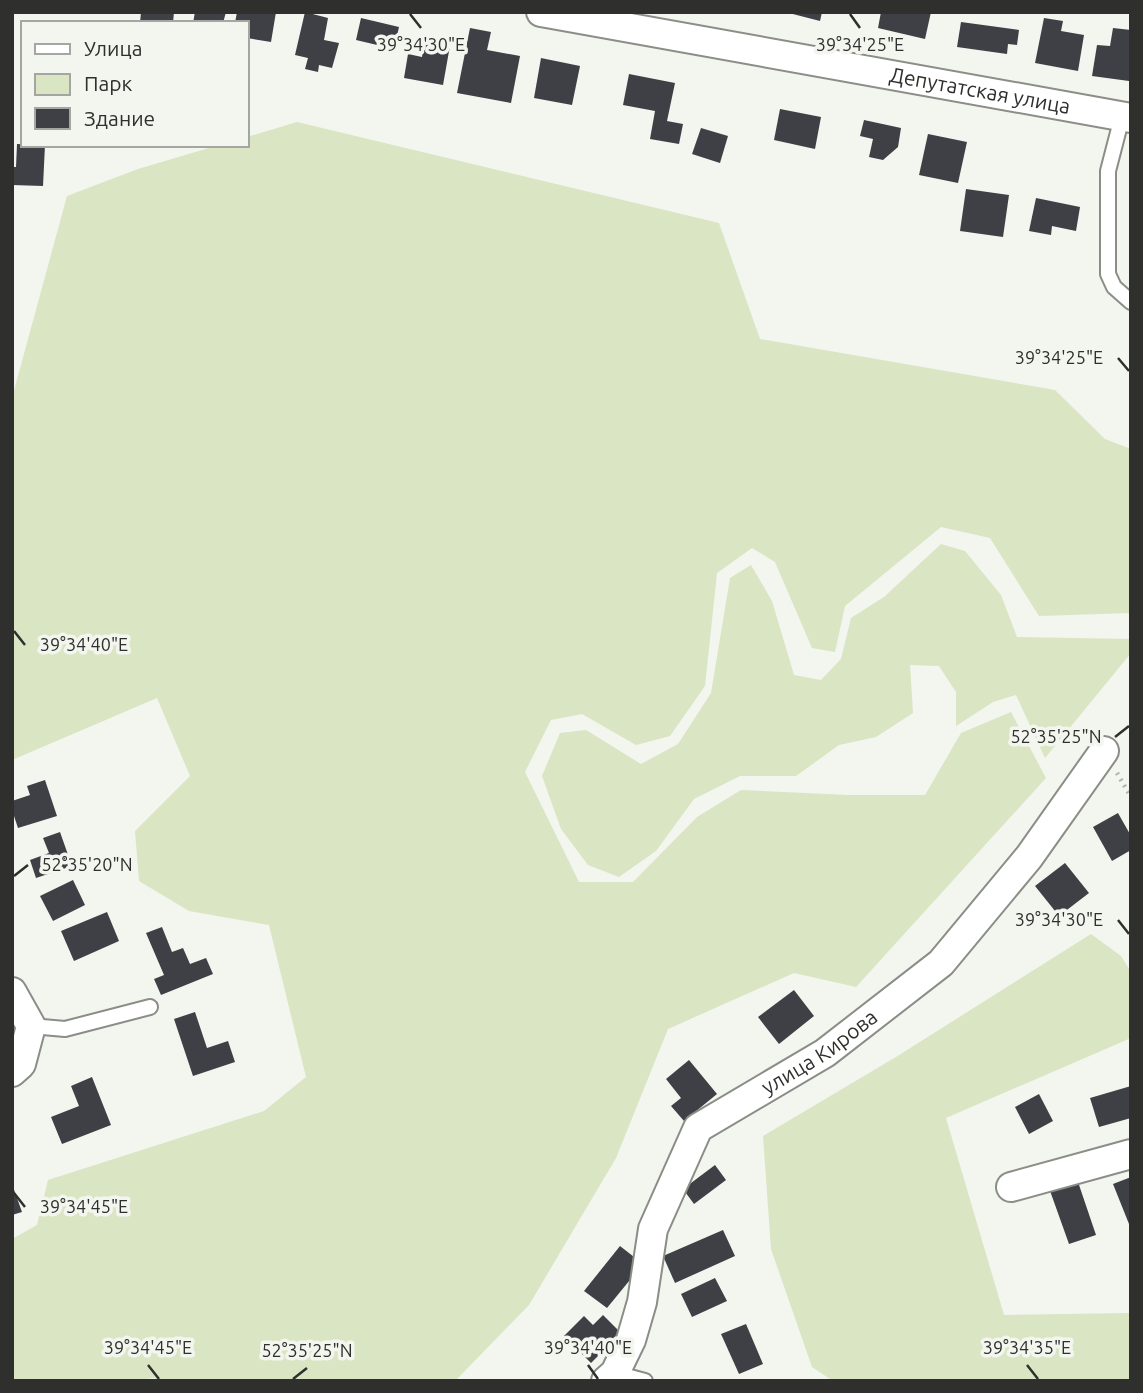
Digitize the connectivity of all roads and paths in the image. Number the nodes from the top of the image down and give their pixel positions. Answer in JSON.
{"nodes":[{"id":1,"x":541,"y":12,"type":"edge"},
{"id":2,"x":1126,"y":118,"type":"edge"},
{"id":3,"x":1131,"y":302,"type":"edge"},
{"id":4,"x":1104,"y":751,"type":"dead end"},
{"id":5,"x":12,"y":992,"type":"edge"},
{"id":6,"x":150,"y":1007,"type":"dead end"},
{"id":7,"x":31,"y":1026,"type":"junction"},
{"id":8,"x":12,"y":1072,"type":"edge"},
{"id":9,"x":1131,"y":1154,"type":"edge"},
{"id":10,"x":1011,"y":1187,"type":"dead end"},
{"id":11,"x":610,"y":1377,"type":"edge"},
{"id":12,"x":645,"y":1381,"type":"edge"}],
"edges":[{"from":1,"to":2,"type":"street","name":"Депутатская улица"},
{"from":2,"to":3,"type":"lane"},
{"from":4,"to":11,"type":"street","name":"улица Кирова"},
{"from":5,"to":7,"type":"street"},
{"from":6,"to":7,"type":"lane"},
{"from":7,"to":8,"type":"street"},
{"from":9,"to":10,"type":"street"},
{"from":11,"to":12,"type":"lane"}]}
